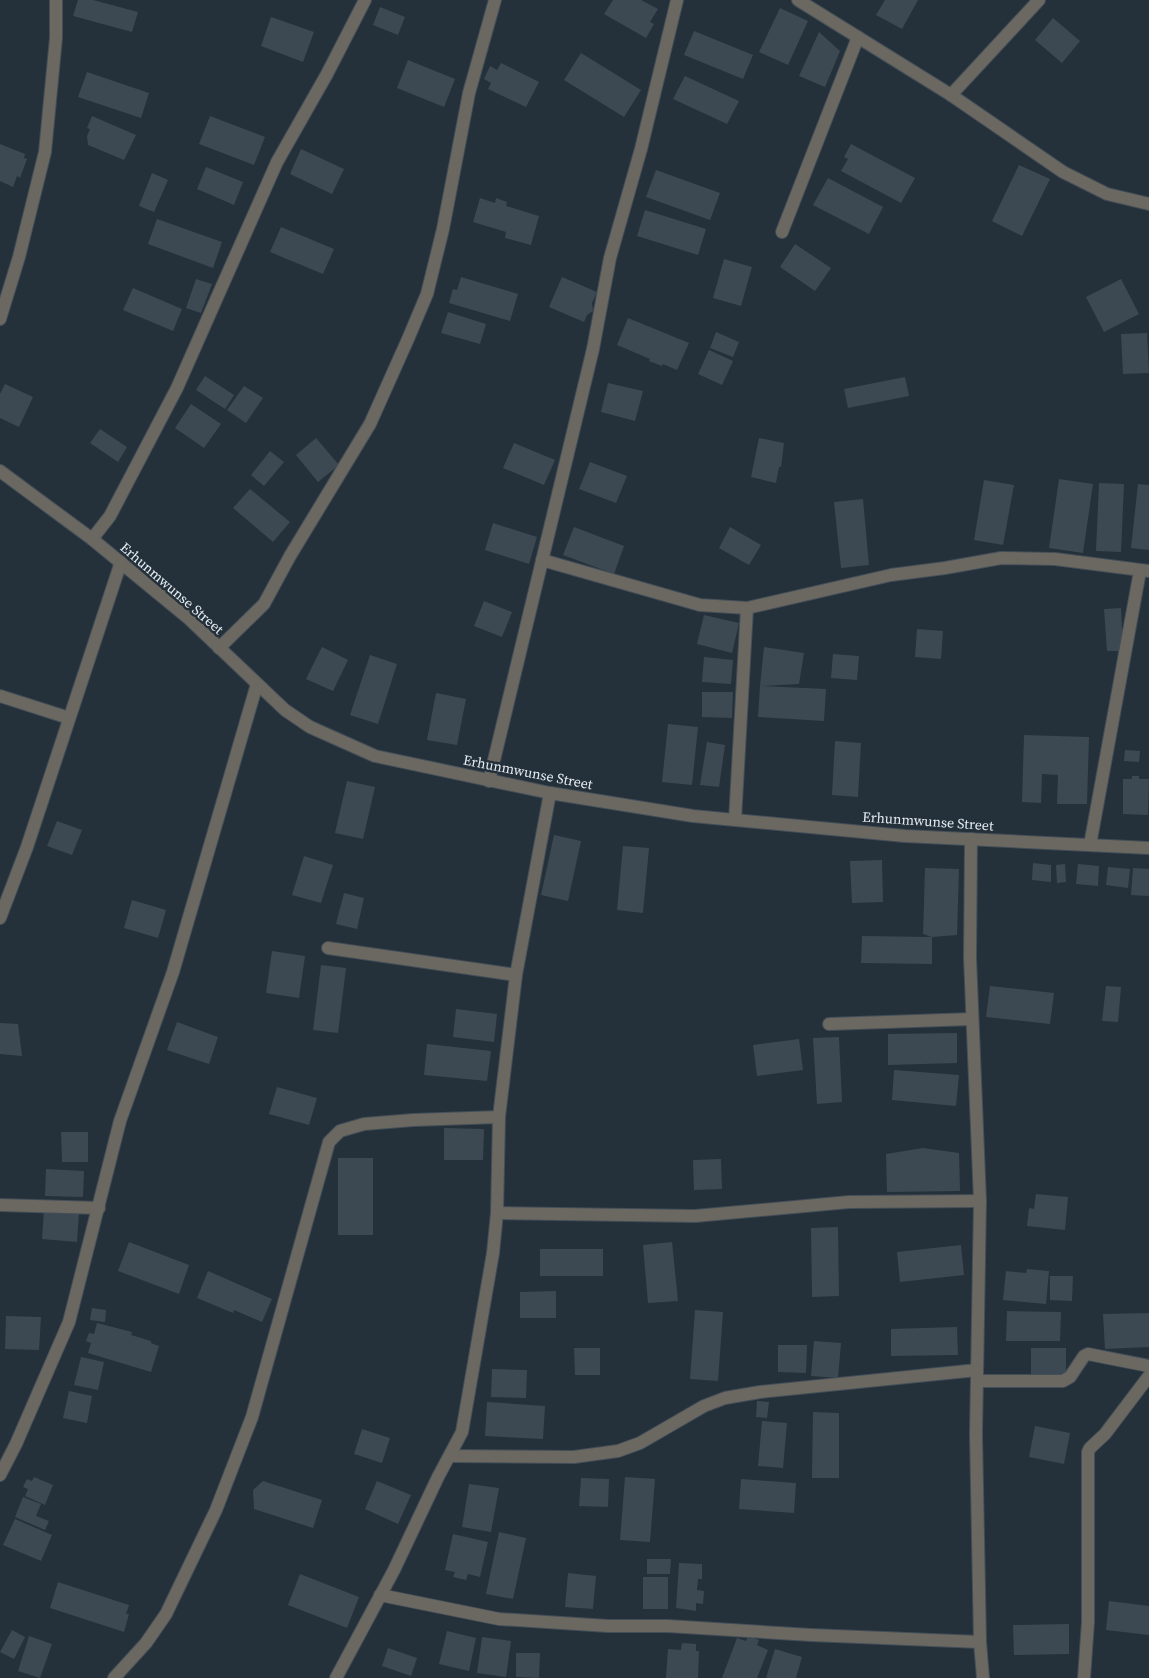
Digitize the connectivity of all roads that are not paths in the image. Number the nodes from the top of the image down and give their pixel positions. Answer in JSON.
{"nodes":[{"id":1,"x":56,"y":0,"type":"edge"},
{"id":2,"x":365,"y":0,"type":"edge"},
{"id":3,"x":495,"y":0,"type":"edge"},
{"id":4,"x":677,"y":0,"type":"edge"},
{"id":5,"x":798,"y":0,"type":"edge"},
{"id":6,"x":1039,"y":0,"type":"edge"},
{"id":7,"x":858,"y":37,"type":"junction"},
{"id":8,"x":951,"y":95,"type":"junction"},
{"id":9,"x":1149,"y":204,"type":"edge"},
{"id":10,"x":782,"y":232,"type":"dead end"},
{"id":11,"x":0,"y":319,"type":"edge"},
{"id":12,"x":0,"y":471,"type":"edge"},
{"id":13,"x":92,"y":539,"type":"junction"},
{"id":14,"x":542,"y":560,"type":"junction"},
{"id":15,"x":121,"y":562,"type":"junction"},
{"id":16,"x":1145,"y":571,"type":"edge"},
{"id":17,"x":747,"y":608,"type":"junction"},
{"id":18,"x":219,"y":648,"type":"junction"},
{"id":19,"x":257,"y":684,"type":"junction"},
{"id":20,"x":0,"y":696,"type":"edge"},
{"id":21,"x":70,"y":718,"type":"junction"},
{"id":22,"x":489,"y":781,"type":"junction"},
{"id":23,"x":550,"y":793,"type":"junction"},
{"id":24,"x":735,"y":820,"type":"junction"},
{"id":25,"x":970,"y":839,"type":"junction"},
{"id":26,"x":1090,"y":845,"type":"junction"},
{"id":27,"x":1149,"y":848,"type":"edge"},
{"id":28,"x":0,"y":918,"type":"edge"},
{"id":29,"x":328,"y":948,"type":"dead end"},
{"id":30,"x":516,"y":975,"type":"junction"},
{"id":31,"x":972,"y":1019,"type":"junction"},
{"id":32,"x":829,"y":1024,"type":"dead end"},
{"id":33,"x":499,"y":1117,"type":"junction"},
{"id":34,"x":980,"y":1201,"type":"junction"},
{"id":35,"x":0,"y":1204,"type":"edge"},
{"id":36,"x":99,"y":1208,"type":"junction"},
{"id":37,"x":497,"y":1213,"type":"junction"},
{"id":38,"x":1149,"y":1366,"type":"edge"},
{"id":39,"x":977,"y":1375,"type":"junction"},
{"id":40,"x":1149,"y":1376,"type":"edge"},
{"id":41,"x":450,"y":1456,"type":"junction"},
{"id":42,"x":0,"y":1475,"type":"edge"},
{"id":43,"x":380,"y":1596,"type":"junction"},
{"id":44,"x":980,"y":1642,"type":"junction"},
{"id":45,"x":114,"y":1678,"type":"edge"},
{"id":46,"x":336,"y":1678,"type":"edge"},
{"id":47,"x":983,"y":1678,"type":"edge"},
{"id":48,"x":1084,"y":1678,"type":"edge"}],
"edges":[{"from":1,"to":11,"type":"street"},
{"from":2,"to":13,"type":"street"},
{"from":3,"to":18,"type":"street"},
{"from":4,"to":14,"type":"street"},
{"from":5,"to":7,"type":"street"},
{"from":6,"to":8,"type":"street"},
{"from":7,"to":8,"type":"street"},
{"from":7,"to":10,"type":"street"},
{"from":8,"to":9,"type":"street"},
{"from":12,"to":13,"type":"street","name":"Erhunmwunse Street"},
{"from":13,"to":15,"type":"street","name":"Erhunmwunse Street"},
{"from":14,"to":17,"type":"street"},
{"from":14,"to":22,"type":"street"},
{"from":15,"to":18,"type":"street","name":"Erhunmwunse Street"},
{"from":15,"to":21,"type":"street"},
{"from":16,"to":17,"type":"street"},
{"from":16,"to":26,"type":"street"},
{"from":17,"to":24,"type":"street"},
{"from":18,"to":19,"type":"street","name":"Erhunmwunse Street"},
{"from":19,"to":22,"type":"street","name":"Erhunmwunse Street"},
{"from":19,"to":36,"type":"street"},
{"from":20,"to":21,"type":"street"},
{"from":21,"to":28,"type":"street"},
{"from":22,"to":23,"type":"street","name":"Erhunmwunse Street"},
{"from":23,"to":24,"type":"street","name":"Erhunmwunse Street"},
{"from":23,"to":30,"type":"street"},
{"from":24,"to":25,"type":"street","name":"Erhunmwunse Street"},
{"from":25,"to":26,"type":"street","name":"Erhunmwunse Street"},
{"from":25,"to":31,"type":"street"},
{"from":26,"to":27,"type":"street","name":"Erhunmwunse Street"},
{"from":29,"to":30,"type":"street"},
{"from":30,"to":33,"type":"street"},
{"from":31,"to":32,"type":"street"},
{"from":31,"to":34,"type":"street"},
{"from":33,"to":37,"type":"street"},
{"from":33,"to":45,"type":"street"},
{"from":34,"to":37,"type":"street"},
{"from":34,"to":39,"type":"street"},
{"from":35,"to":36,"type":"street"},
{"from":36,"to":42,"type":"street"},
{"from":37,"to":41,"type":"street"},
{"from":38,"to":39,"type":"street"},
{"from":39,"to":41,"type":"street"},
{"from":39,"to":44,"type":"street"},
{"from":40,"to":48,"type":"street"},
{"from":41,"to":43,"type":"street"},
{"from":43,"to":44,"type":"street"},
{"from":43,"to":46,"type":"street"},
{"from":44,"to":47,"type":"street"}]}
